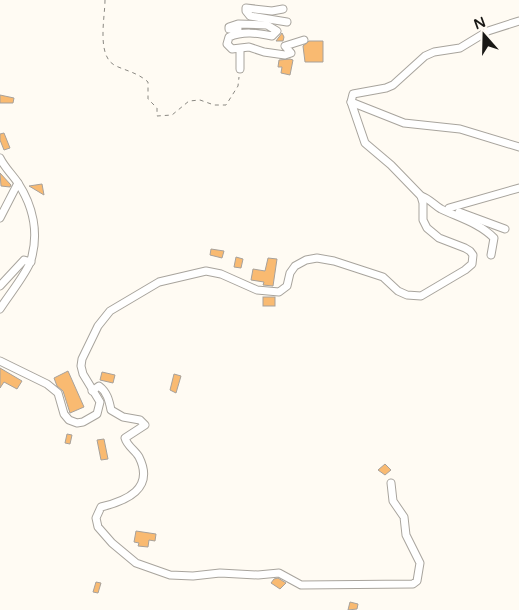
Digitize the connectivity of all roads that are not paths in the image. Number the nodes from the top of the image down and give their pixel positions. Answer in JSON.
{"nodes":[{"id":1,"x":283,"y":9,"type":"dead end"},
{"id":2,"x":519,"y":21,"type":"edge"},
{"id":3,"x":272,"y":28,"type":"junction"},
{"id":4,"x":238,"y":29,"type":"dead end"},
{"id":5,"x":304,"y":40,"type":"dead end"},
{"id":6,"x":240,"y":48,"type":"junction"},
{"id":7,"x":240,"y":69,"type":"road end"},
{"id":8,"x":351,"y":102,"type":"junction"},
{"id":9,"x":519,"y":147,"type":"edge"},
{"id":10,"x":0,"y":158,"type":"edge"},
{"id":11,"x":18,"y":183,"type":"junction"},
{"id":12,"x":519,"y":188,"type":"edge"},
{"id":13,"x":425,"y":197,"type":"junction"},
{"id":14,"x":449,"y":208,"type":"junction"},
{"id":15,"x":0,"y":218,"type":"edge"},
{"id":16,"x":505,"y":229,"type":"dead end"},
{"id":17,"x":491,"y":255,"type":"dead end"},
{"id":18,"x":31,"y":262,"type":"junction"},
{"id":19,"x":0,"y":286,"type":"edge"},
{"id":20,"x":0,"y":310,"type":"edge"},
{"id":21,"x":0,"y":361,"type":"edge"},
{"id":22,"x":92,"y":391,"type":"junction"},
{"id":23,"x":391,"y":483,"type":"dead end"}],
"edges":[{"from":1,"to":3,"type":"street"},
{"from":2,"to":8,"type":"street"},
{"from":3,"to":4,"type":"street"},
{"from":3,"to":6,"type":"street"},
{"from":5,"to":6,"type":"street"},
{"from":6,"to":7,"type":"street"},
{"from":8,"to":9,"type":"street"},
{"from":8,"to":13,"type":"street"},
{"from":10,"to":11,"type":"street"},
{"from":11,"to":15,"type":"street"},
{"from":11,"to":18,"type":"street"},
{"from":12,"to":14,"type":"street"},
{"from":13,"to":14,"type":"street"},
{"from":13,"to":17,"type":"street"},
{"from":13,"to":22,"type":"street"},
{"from":14,"to":16,"type":"street"},
{"from":18,"to":19,"type":"street"},
{"from":18,"to":20,"type":"street"},
{"from":21,"to":22,"type":"street"},
{"from":22,"to":23,"type":"street"}]}
